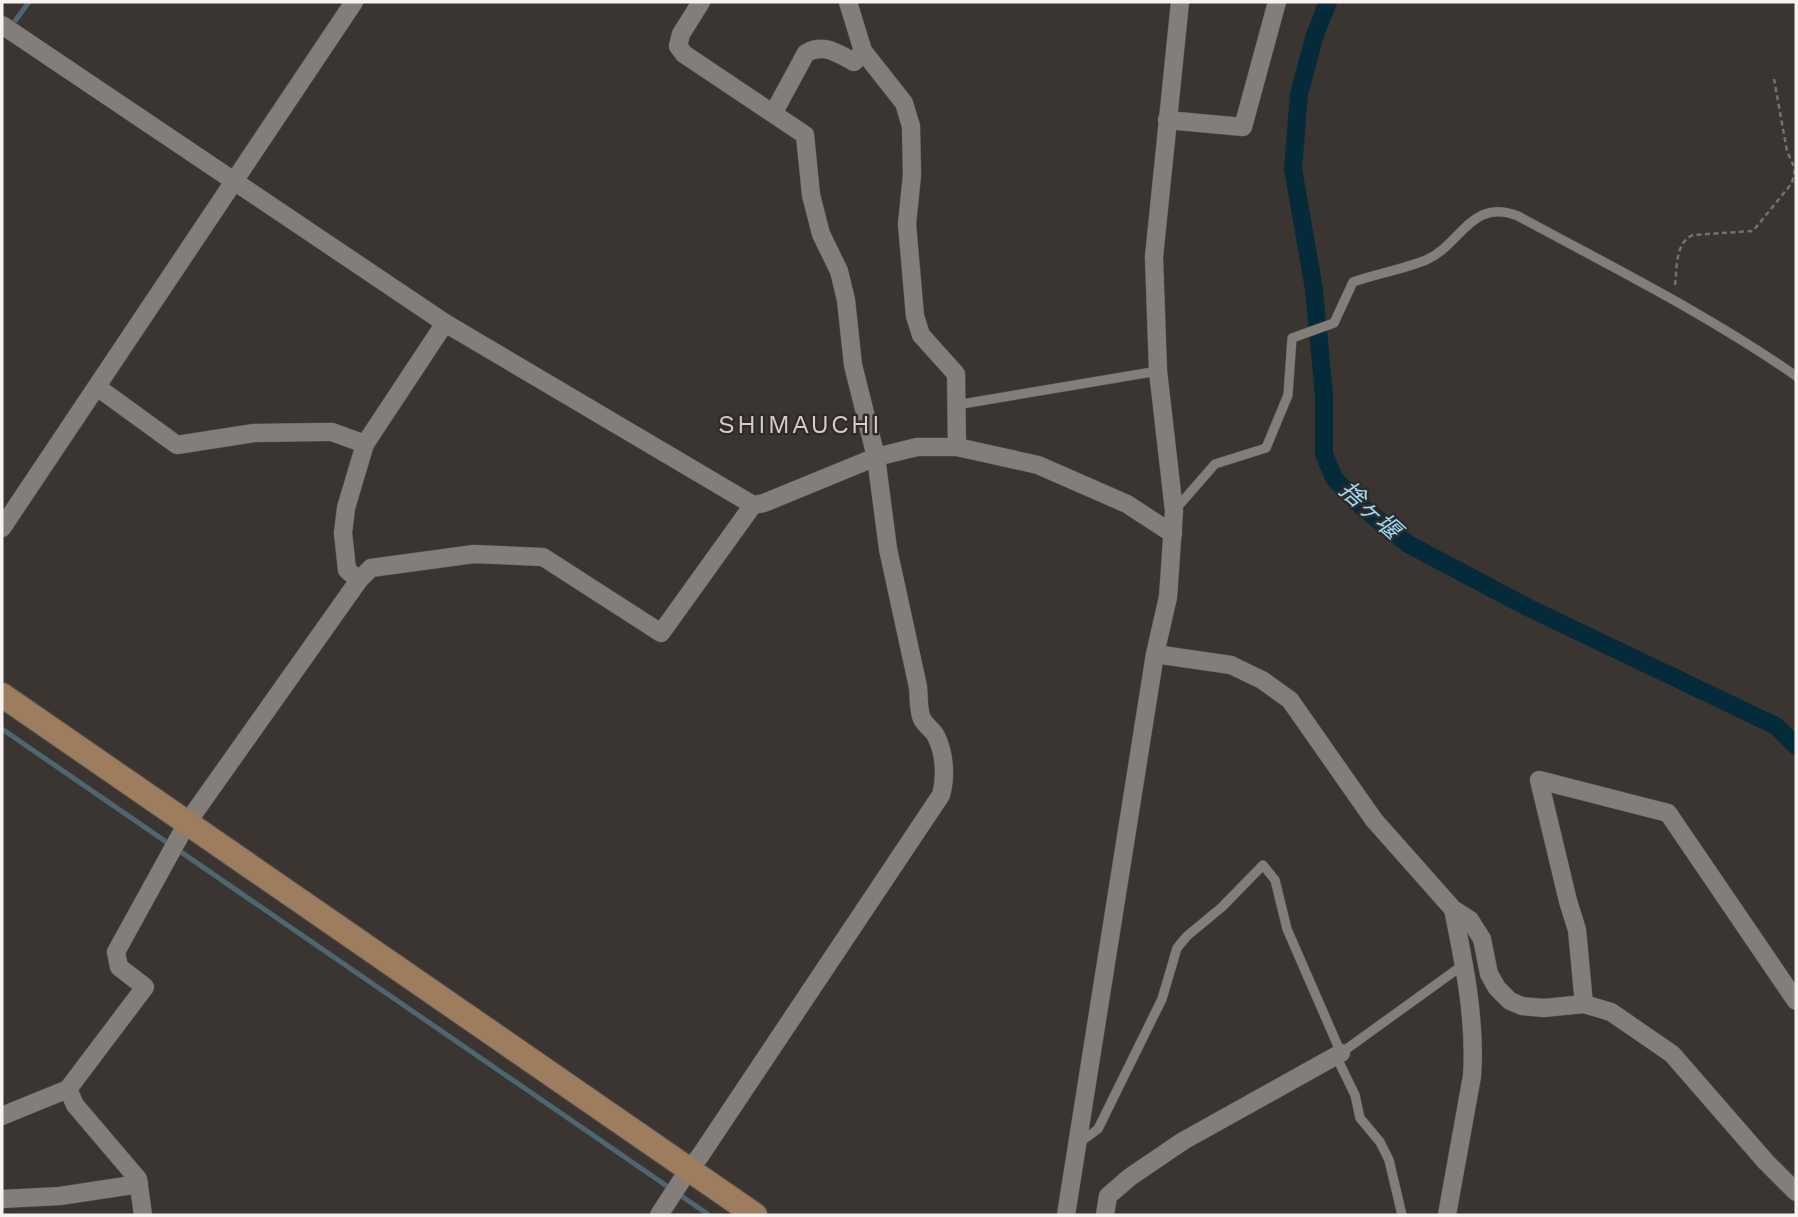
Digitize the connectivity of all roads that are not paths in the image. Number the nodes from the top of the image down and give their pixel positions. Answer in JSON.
{"nodes":[{"id":1,"x":354,"y":2,"type":"edge"},
{"id":2,"x":701,"y":2,"type":"edge"},
{"id":3,"x":848,"y":2,"type":"edge"},
{"id":4,"x":1180,"y":2,"type":"edge"},
{"id":5,"x":1278,"y":2,"type":"edge"},
{"id":6,"x":2,"y":25,"type":"edge"},
{"id":7,"x":863,"y":51,"type":"junction"},
{"id":8,"x":774,"y":112,"type":"junction"},
{"id":9,"x":1167,"y":120,"type":"junction"},
{"id":10,"x":234,"y":181,"type":"junction"},
{"id":11,"x":445,"y":323,"type":"junction"},
{"id":12,"x":1158,"y":371,"type":"junction"},
{"id":13,"x":1796,"y":376,"type":"edge"},
{"id":14,"x":97,"y":387,"type":"junction"},
{"id":15,"x":956,"y":405,"type":"junction"},
{"id":16,"x":365,"y":444,"type":"junction"},
{"id":17,"x":957,"y":447,"type":"junction"},
{"id":18,"x":876,"y":457,"type":"junction"},
{"id":19,"x":753,"y":505,"type":"junction"},
{"id":20,"x":1174,"y":511,"type":"junction"},
{"id":21,"x":2,"y":528,"type":"edge"},
{"id":22,"x":1173,"y":534,"type":"junction"},
{"id":23,"x":359,"y":580,"type":"junction"},
{"id":24,"x":1155,"y":654,"type":"junction"},
{"id":25,"x":2,"y":695,"type":"edge"},
{"id":26,"x":187,"y":823,"type":"junction"},
{"id":27,"x":1453,"y":909,"type":"junction"},
{"id":28,"x":1464,"y":964,"type":"junction"},
{"id":29,"x":1796,"y":1001,"type":"edge"},
{"id":30,"x":1584,"y":1004,"type":"junction"},
{"id":31,"x":1338,"y":1054,"type":"junction"},
{"id":32,"x":68,"y":1089,"type":"junction"},
{"id":33,"x":2,"y":1116,"type":"edge"},
{"id":34,"x":1077,"y":1144,"type":"junction"},
{"id":35,"x":689,"y":1169,"type":"junction"},
{"id":36,"x":139,"y":1184,"type":"junction"},
{"id":37,"x":1796,"y":1192,"type":"edge"},
{"id":38,"x":2,"y":1199,"type":"edge"},
{"id":39,"x":143,"y":1215,"type":"edge"},
{"id":40,"x":659,"y":1215,"type":"edge"},
{"id":41,"x":755,"y":1215,"type":"edge"},
{"id":42,"x":1066,"y":1215,"type":"edge"},
{"id":43,"x":1105,"y":1215,"type":"edge"},
{"id":44,"x":1402,"y":1215,"type":"edge"},
{"id":45,"x":1447,"y":1215,"type":"edge"}],
"edges":[{"from":1,"to":10,"type":"street"},
{"from":2,"to":8,"type":"street"},
{"from":3,"to":7,"type":"street"},
{"from":4,"to":9,"type":"street"},
{"from":5,"to":9,"type":"street"},
{"from":6,"to":10,"type":"street"},
{"from":7,"to":8,"type":"street"},
{"from":7,"to":15,"type":"street"},
{"from":8,"to":18,"type":"street"},
{"from":9,"to":12,"type":"street"},
{"from":10,"to":11,"type":"street"},
{"from":10,"to":14,"type":"street"},
{"from":11,"to":16,"type":"street"},
{"from":11,"to":19,"type":"street"},
{"from":12,"to":15,"type":"lane"},
{"from":12,"to":20,"type":"street"},
{"from":13,"to":20,"type":"lane"},
{"from":14,"to":16,"type":"street"},
{"from":14,"to":21,"type":"street"},
{"from":15,"to":17,"type":"street"},
{"from":16,"to":23,"type":"street"},
{"from":17,"to":18,"type":"street"},
{"from":17,"to":22,"type":"street"},
{"from":18,"to":19,"type":"street"},
{"from":18,"to":35,"type":"street"},
{"from":19,"to":23,"type":"street"},
{"from":20,"to":22,"type":"street"},
{"from":22,"to":24,"type":"street"},
{"from":23,"to":26,"type":"street"},
{"from":24,"to":27,"type":"street"},
{"from":24,"to":34,"type":"street"},
{"from":25,"to":26,"type":"street"},
{"from":26,"to":32,"type":"street"},
{"from":26,"to":35,"type":"street"},
{"from":27,"to":28,"type":"street"},
{"from":27,"to":30,"type":"street"},
{"from":28,"to":31,"type":"lane"},
{"from":28,"to":45,"type":"street"},
{"from":29,"to":30,"type":"street"},
{"from":30,"to":37,"type":"street"},
{"from":31,"to":34,"type":"lane"},
{"from":31,"to":43,"type":"street"},
{"from":31,"to":44,"type":"lane"},
{"from":32,"to":33,"type":"street"},
{"from":32,"to":36,"type":"street"},
{"from":34,"to":42,"type":"street"},
{"from":35,"to":40,"type":"street"},
{"from":35,"to":41,"type":"street"},
{"from":36,"to":38,"type":"street"},
{"from":36,"to":39,"type":"street"}]}
